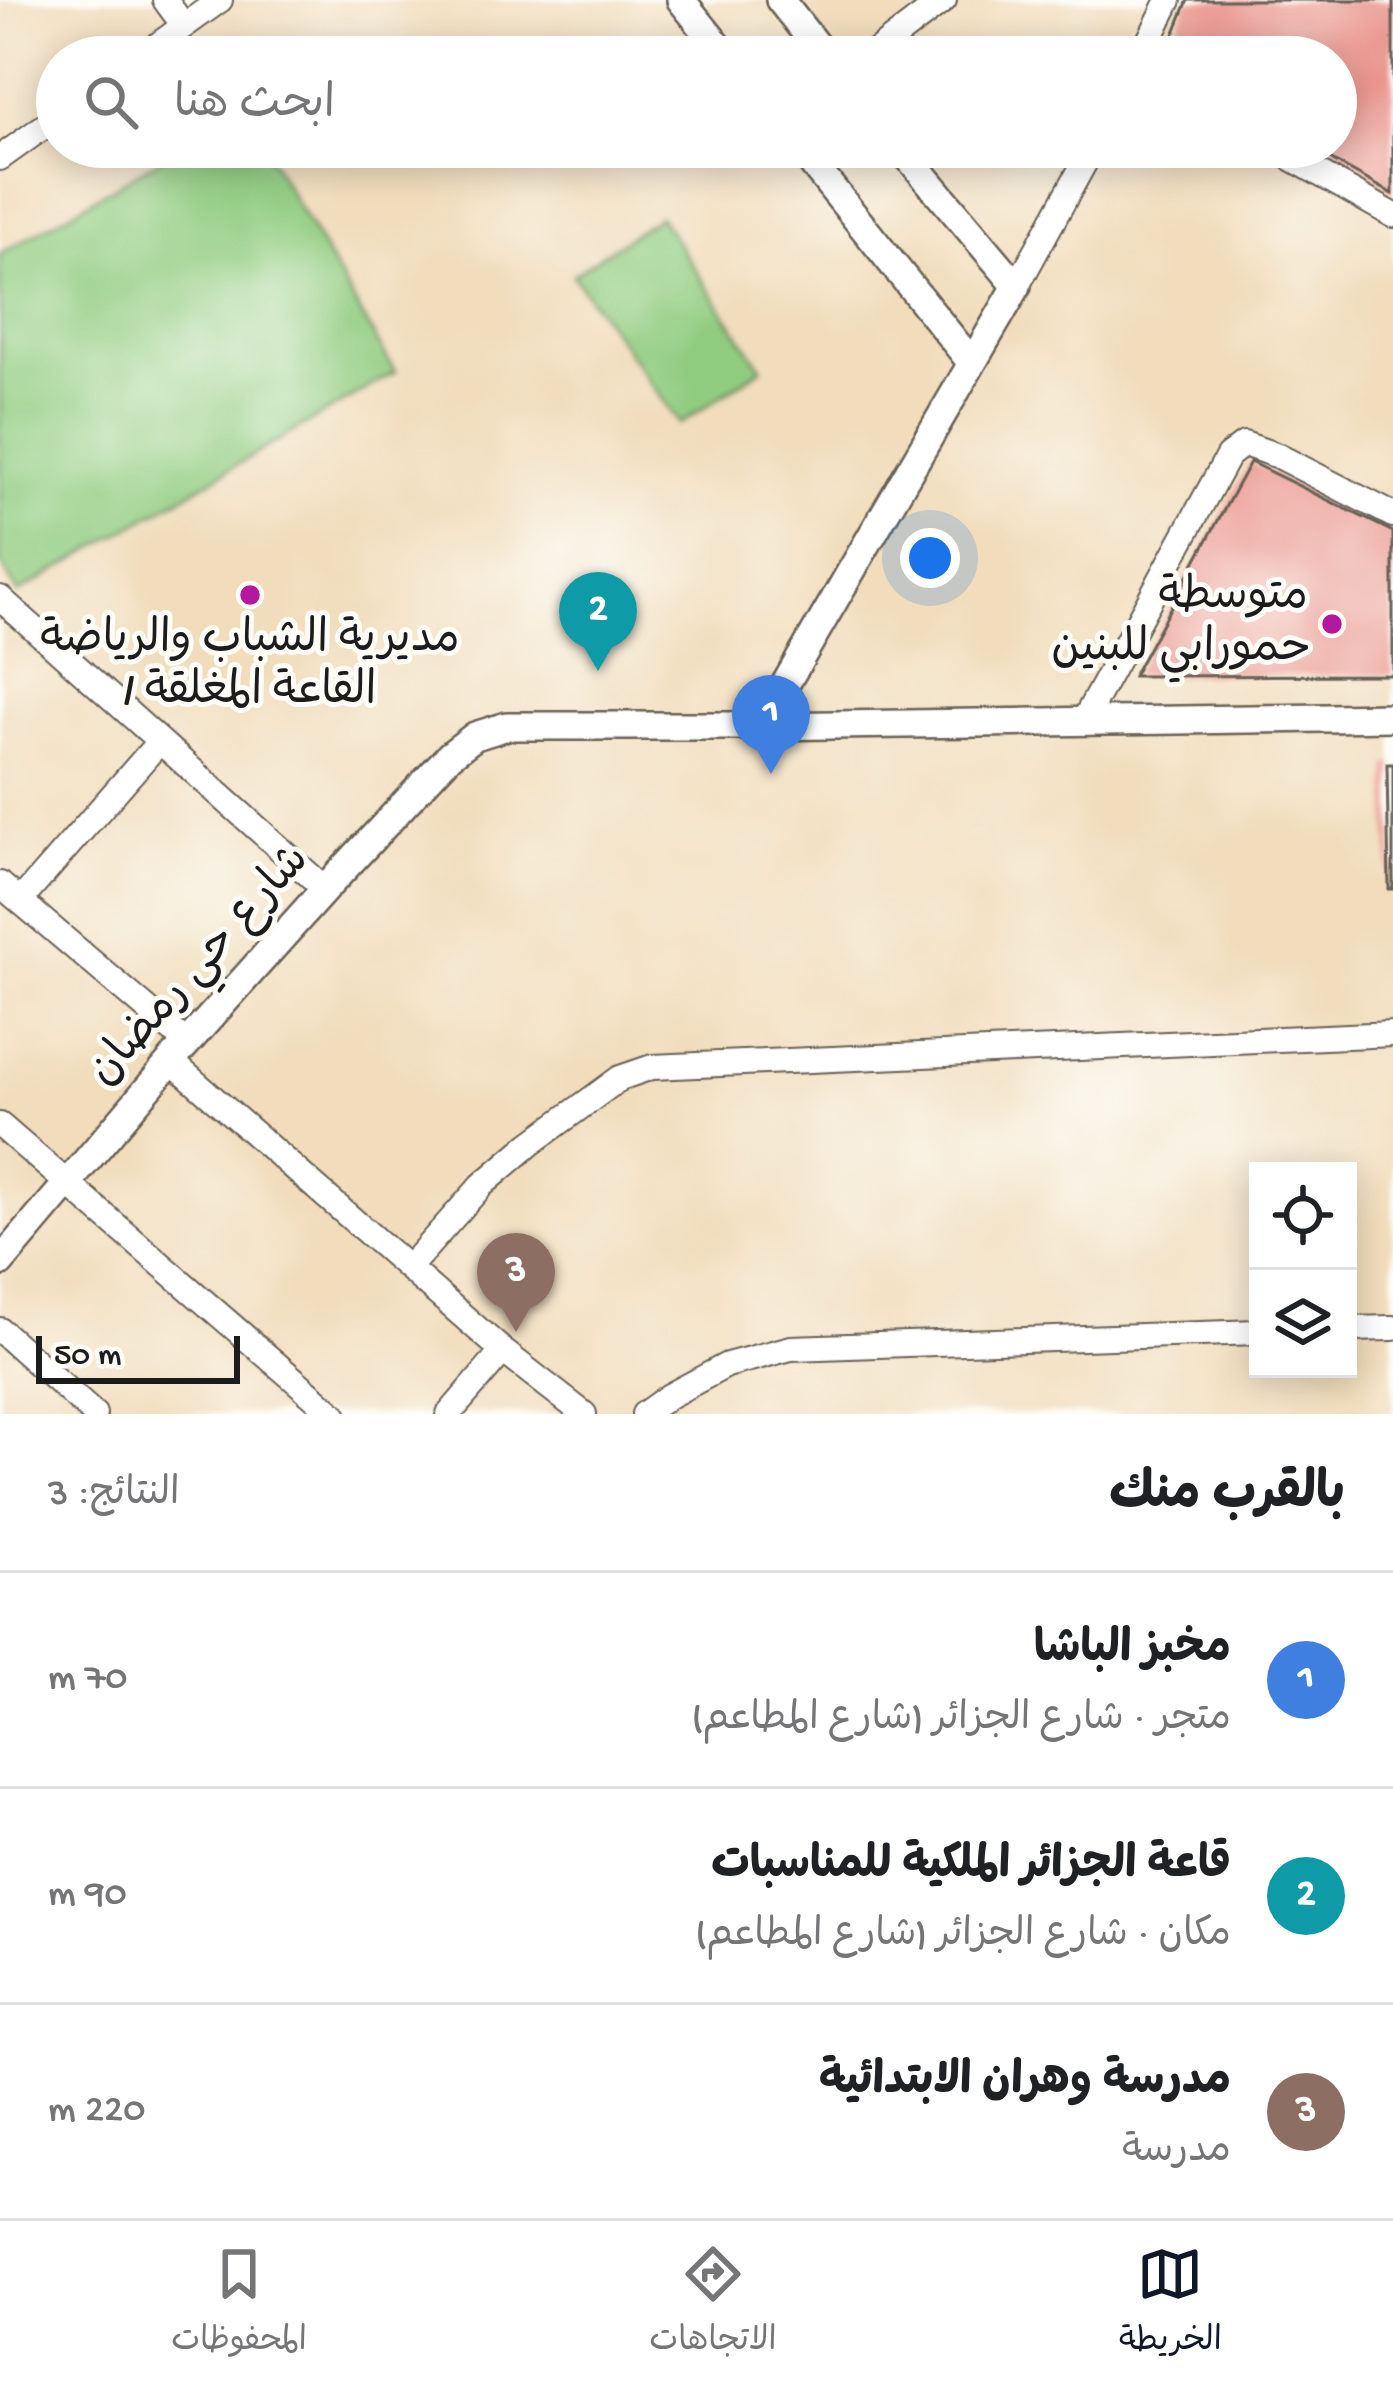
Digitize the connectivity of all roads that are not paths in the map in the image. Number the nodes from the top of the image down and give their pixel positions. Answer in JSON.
{"nodes":[{"id":1,"x":165,"y":0,"type":"edge"},
{"id":2,"x":220,"y":0,"type":"edge"},
{"id":3,"x":681,"y":0,"type":"edge"},
{"id":4,"x":780,"y":0,"type":"edge"},
{"id":5,"x":944,"y":0,"type":"edge"},
{"id":6,"x":1168,"y":0,"type":"edge"},
{"id":7,"x":184,"y":26,"type":"junction"},
{"id":8,"x":170,"y":36,"type":"edge"},
{"id":9,"x":710,"y":36,"type":"edge"},
{"id":10,"x":808,"y":36,"type":"edge"},
{"id":11,"x":897,"y":36,"type":"edge"},
{"id":12,"x":1151,"y":36,"type":"edge"},
{"id":13,"x":36,"y":132,"type":"edge"},
{"id":14,"x":0,"y":158,"type":"edge"},
{"id":15,"x":816,"y":168,"type":"edge"},
{"id":16,"x":918,"y":168,"type":"edge"},
{"id":17,"x":1082,"y":168,"type":"edge"},
{"id":18,"x":1309,"y":168,"type":"edge"},
{"id":19,"x":1393,"y":215,"type":"edge"},
{"id":20,"x":1017,"y":286,"type":"junction"},
{"id":21,"x":972,"y":363,"type":"junction"},
{"id":22,"x":1393,"y":514,"type":"edge"},
{"id":23,"x":0,"y":598,"type":"edge"},
{"id":24,"x":1393,"y":717,"type":"edge"},
{"id":25,"x":1084,"y":720,"type":"junction"},
{"id":26,"x":761,"y":726,"type":"junction"},
{"id":27,"x":159,"y":742,"type":"junction"},
{"id":28,"x":0,"y":884,"type":"edge"},
{"id":29,"x":325,"y":889,"type":"junction"},
{"id":30,"x":20,"y":901,"type":"junction"},
{"id":31,"x":1393,"y":1034,"type":"edge"},
{"id":32,"x":179,"y":1052,"type":"junction"},
{"id":33,"x":0,"y":1125,"type":"edge"},
{"id":34,"x":68,"y":1183,"type":"junction"},
{"id":35,"x":0,"y":1263,"type":"edge"},
{"id":36,"x":409,"y":1267,"type":"junction"},
{"id":37,"x":1393,"y":1328,"type":"edge"},
{"id":38,"x":1357,"y":1329,"type":"edge"},
{"id":39,"x":0,"y":1330,"type":"edge"},
{"id":40,"x":1249,"y":1332,"type":"edge"},
{"id":41,"x":503,"y":1351,"type":"junction"},
{"id":42,"x":94,"y":1414,"type":"edge"},
{"id":43,"x":334,"y":1414,"type":"edge"},
{"id":44,"x":449,"y":1414,"type":"edge"},
{"id":45,"x":584,"y":1414,"type":"edge"},
{"id":46,"x":644,"y":1414,"type":"edge"}],
"edges":[{"from":1,"to":7,"type":"street"},
{"from":2,"to":7,"type":"street"},
{"from":3,"to":9,"type":"street"},
{"from":4,"to":10,"type":"street"},
{"from":5,"to":11,"type":"street"},
{"from":6,"to":12,"type":"street"},
{"from":7,"to":8,"type":"street"},
{"from":13,"to":14,"type":"street"},
{"from":15,"to":21,"type":"street"},
{"from":16,"to":20,"type":"street"},
{"from":17,"to":20,"type":"street"},
{"from":18,"to":19,"type":"street"},
{"from":20,"to":21,"type":"street"},
{"from":21,"to":26,"type":"street"},
{"from":22,"to":25,"type":"street"},
{"from":23,"to":27,"type":"street"},
{"from":24,"to":25,"type":"street"},
{"from":25,"to":26,"type":"street"},
{"from":26,"to":29,"type":"street","name":"شارع حي رمضان"},
{"from":27,"to":29,"type":"street"},
{"from":27,"to":30,"type":"street"},
{"from":28,"to":30,"type":"street"},
{"from":29,"to":32,"type":"street","name":"شارع حي رمضان"},
{"from":30,"to":32,"type":"street"},
{"from":31,"to":36,"type":"street"},
{"from":32,"to":34,"type":"street","name":"شارع حي رمضان"},
{"from":32,"to":36,"type":"street"},
{"from":33,"to":34,"type":"street"},
{"from":34,"to":35,"type":"street","name":"شارع حي رمضان"},
{"from":34,"to":43,"type":"street"},
{"from":36,"to":41,"type":"street"},
{"from":37,"to":38,"type":"street"},
{"from":39,"to":42,"type":"street"},
{"from":40,"to":46,"type":"street"},
{"from":41,"to":44,"type":"street"},
{"from":41,"to":45,"type":"street"}]}
